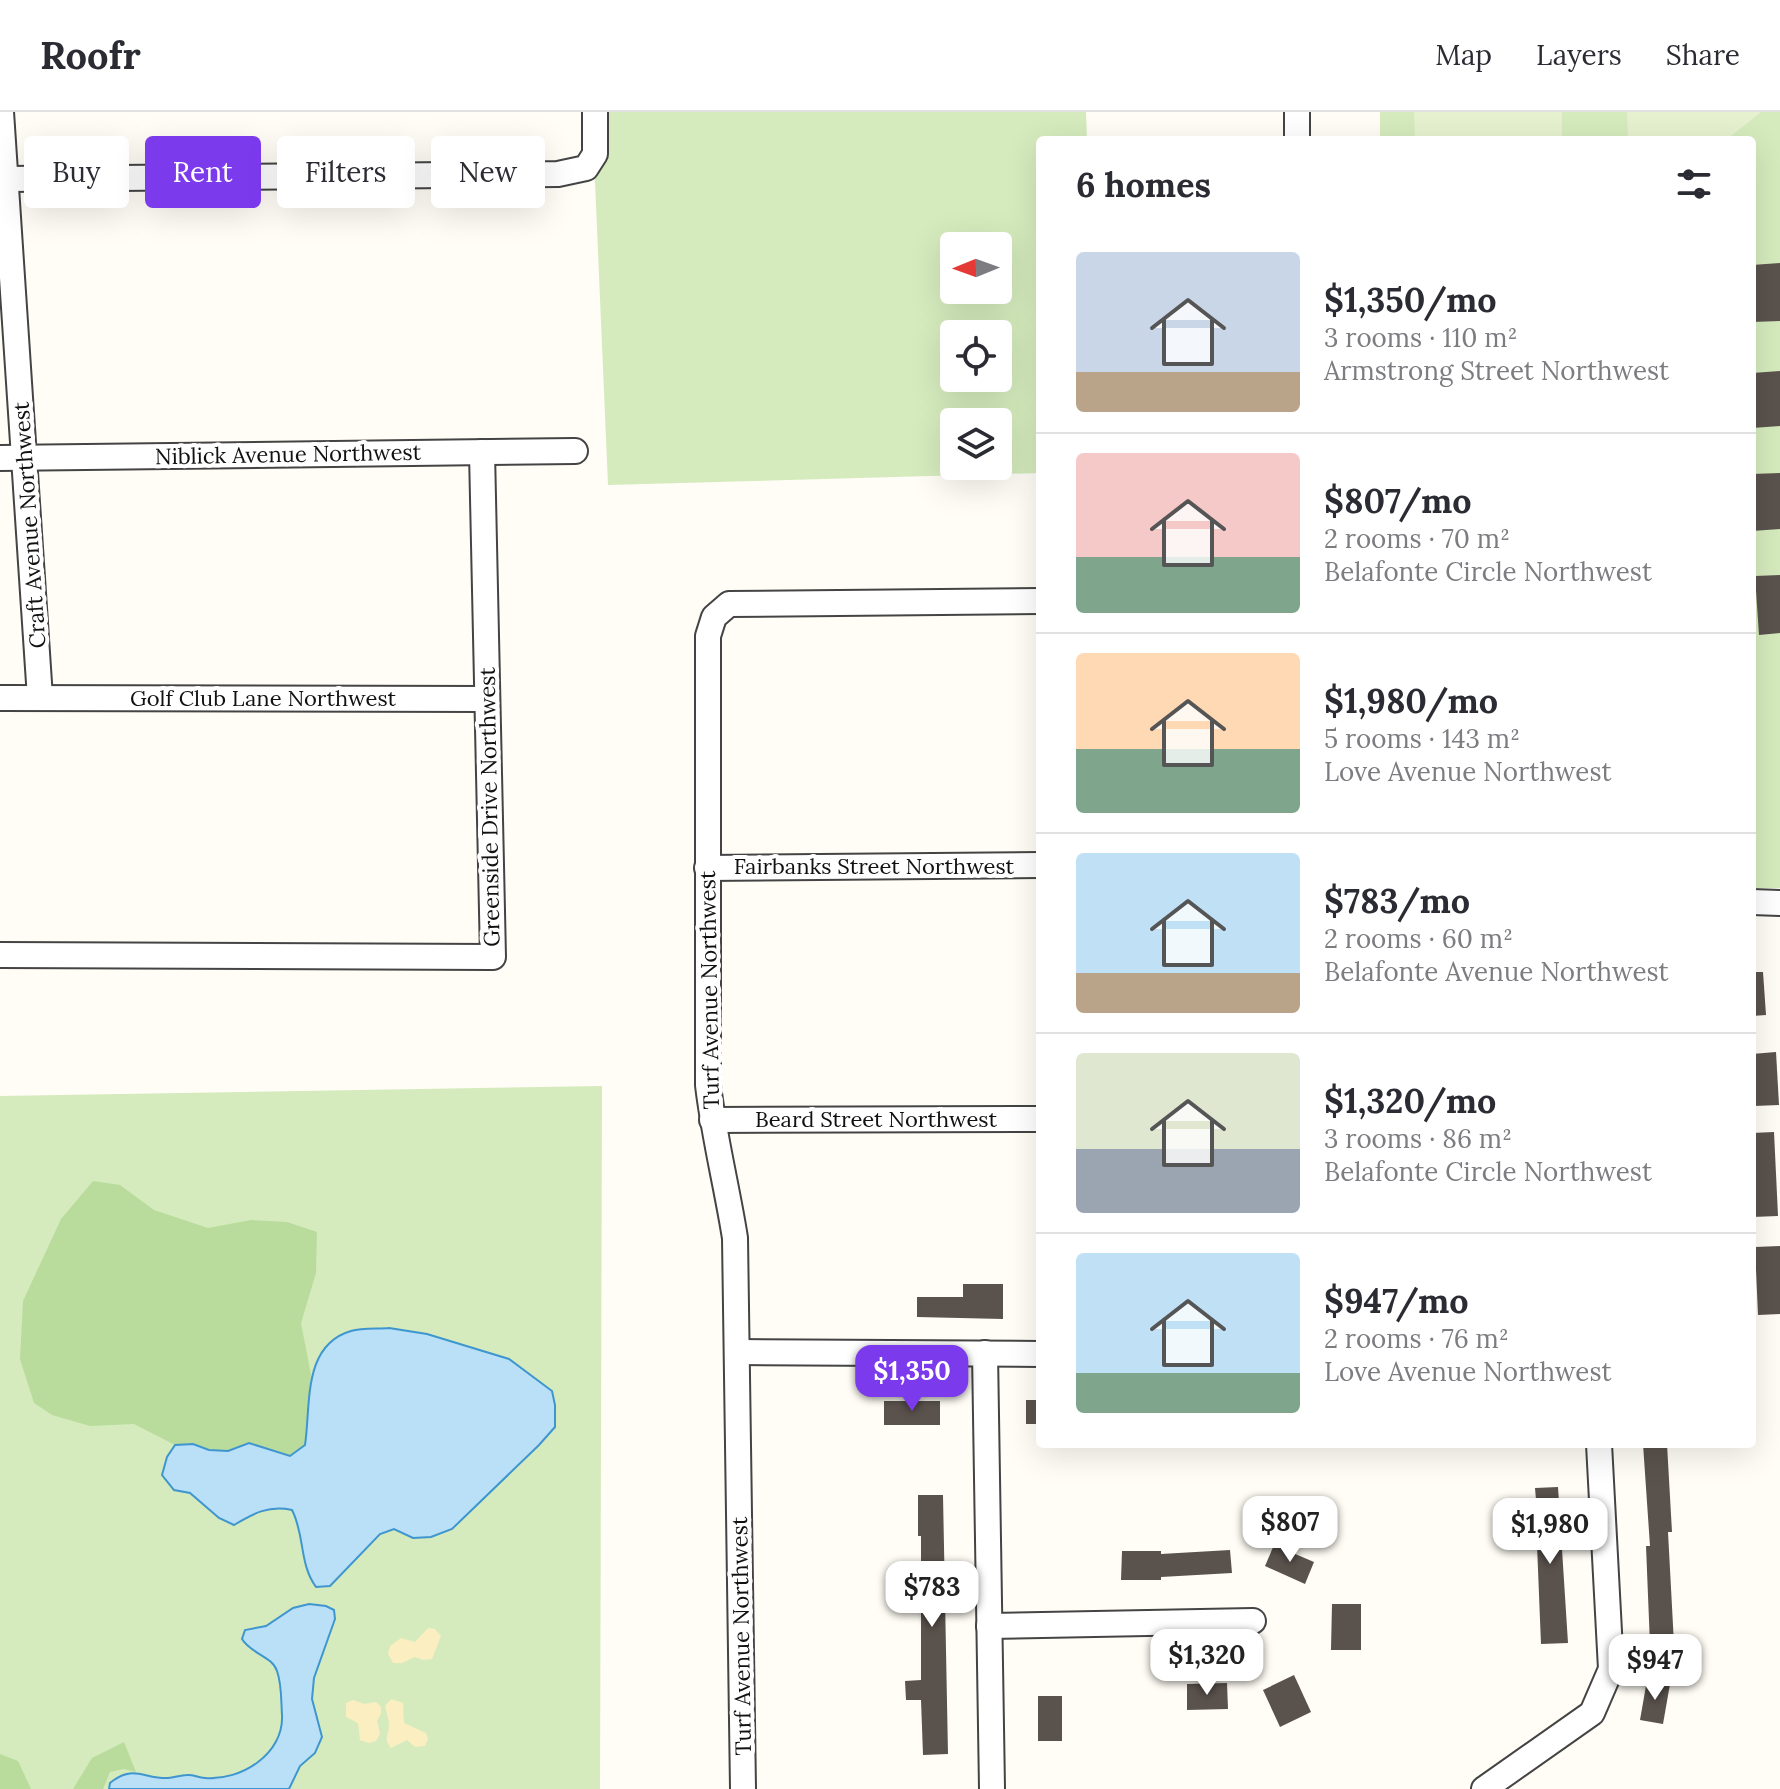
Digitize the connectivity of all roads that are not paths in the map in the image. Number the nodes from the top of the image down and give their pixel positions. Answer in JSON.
{"nodes":[{"id":1,"x":1,"y":112,"type":"edge"},
{"id":2,"x":595,"y":112,"type":"edge"},
{"id":3,"x":1297,"y":112,"type":"edge"},
{"id":4,"x":1297,"y":136,"type":"edge"},
{"id":5,"x":6,"y":179,"type":"junction"},
{"id":6,"x":575,"y":451,"type":"dead end"},
{"id":7,"x":482,"y":452,"type":"junction"},
{"id":8,"x":26,"y":457,"type":"junction"},
{"id":9,"x":0,"y":458,"type":"edge"},
{"id":10,"x":1036,"y":601,"type":"edge"},
{"id":11,"x":0,"y":698,"type":"edge"},
{"id":12,"x":40,"y":698,"type":"junction"},
{"id":13,"x":487,"y":699,"type":"junction"},
{"id":14,"x":1036,"y":865,"type":"edge"},
{"id":15,"x":707,"y":868,"type":"junction"},
{"id":16,"x":1756,"y":902,"type":"edge"},
{"id":17,"x":1780,"y":903,"type":"edge"},
{"id":18,"x":0,"y":955,"type":"edge"},
{"id":19,"x":1036,"y":1119,"type":"edge"},
{"id":20,"x":712,"y":1120,"type":"junction"},
{"id":21,"x":738,"y":1352,"type":"junction"},
{"id":22,"x":985,"y":1353,"type":"junction"},
{"id":23,"x":1036,"y":1354,"type":"edge"},
{"id":24,"x":1599,"y":1448,"type":"edge"},
{"id":25,"x":1253,"y":1621,"type":"dead end"},
{"id":26,"x":989,"y":1626,"type":"junction"},
{"id":27,"x":743,"y":1789,"type":"edge"},
{"id":28,"x":992,"y":1789,"type":"edge"},
{"id":29,"x":1484,"y":1789,"type":"edge"}],
"edges":[{"from":1,"to":5,"type":"street","name":"Craft Avenue Northwest"},
{"from":2,"to":5,"type":"street"},
{"from":3,"to":4,"type":"street"},
{"from":5,"to":8,"type":"street","name":"Craft Avenue Northwest"},
{"from":6,"to":7,"type":"street","name":"Niblick Avenue Northwest"},
{"from":7,"to":8,"type":"street","name":"Niblick Avenue Northwest"},
{"from":7,"to":13,"type":"street","name":"Greenside Drive Northwest"},
{"from":8,"to":9,"type":"street","name":"Niblick Avenue Northwest"},
{"from":8,"to":12,"type":"street","name":"Craft Avenue Northwest"},
{"from":10,"to":15,"type":"street","name":"Turf Avenue Northwest"},
{"from":11,"to":12,"type":"street"},
{"from":12,"to":13,"type":"street","name":"Golf Club Lane Northwest"},
{"from":13,"to":18,"type":"street","name":"Greenside Drive Northwest"},
{"from":14,"to":15,"type":"street","name":"Fairbanks Street Northwest"},
{"from":15,"to":20,"type":"street","name":"Turf Avenue Northwest"},
{"from":16,"to":17,"type":"street"},
{"from":19,"to":20,"type":"street","name":"Beard Street Northwest"},
{"from":20,"to":21,"type":"street","name":"Turf Avenue Northwest"},
{"from":21,"to":22,"type":"street"},
{"from":21,"to":27,"type":"street","name":"Turf Avenue Northwest"},
{"from":22,"to":23,"type":"street"},
{"from":22,"to":26,"type":"street"},
{"from":24,"to":29,"type":"street"},
{"from":25,"to":26,"type":"street"},
{"from":26,"to":28,"type":"street"}]}
